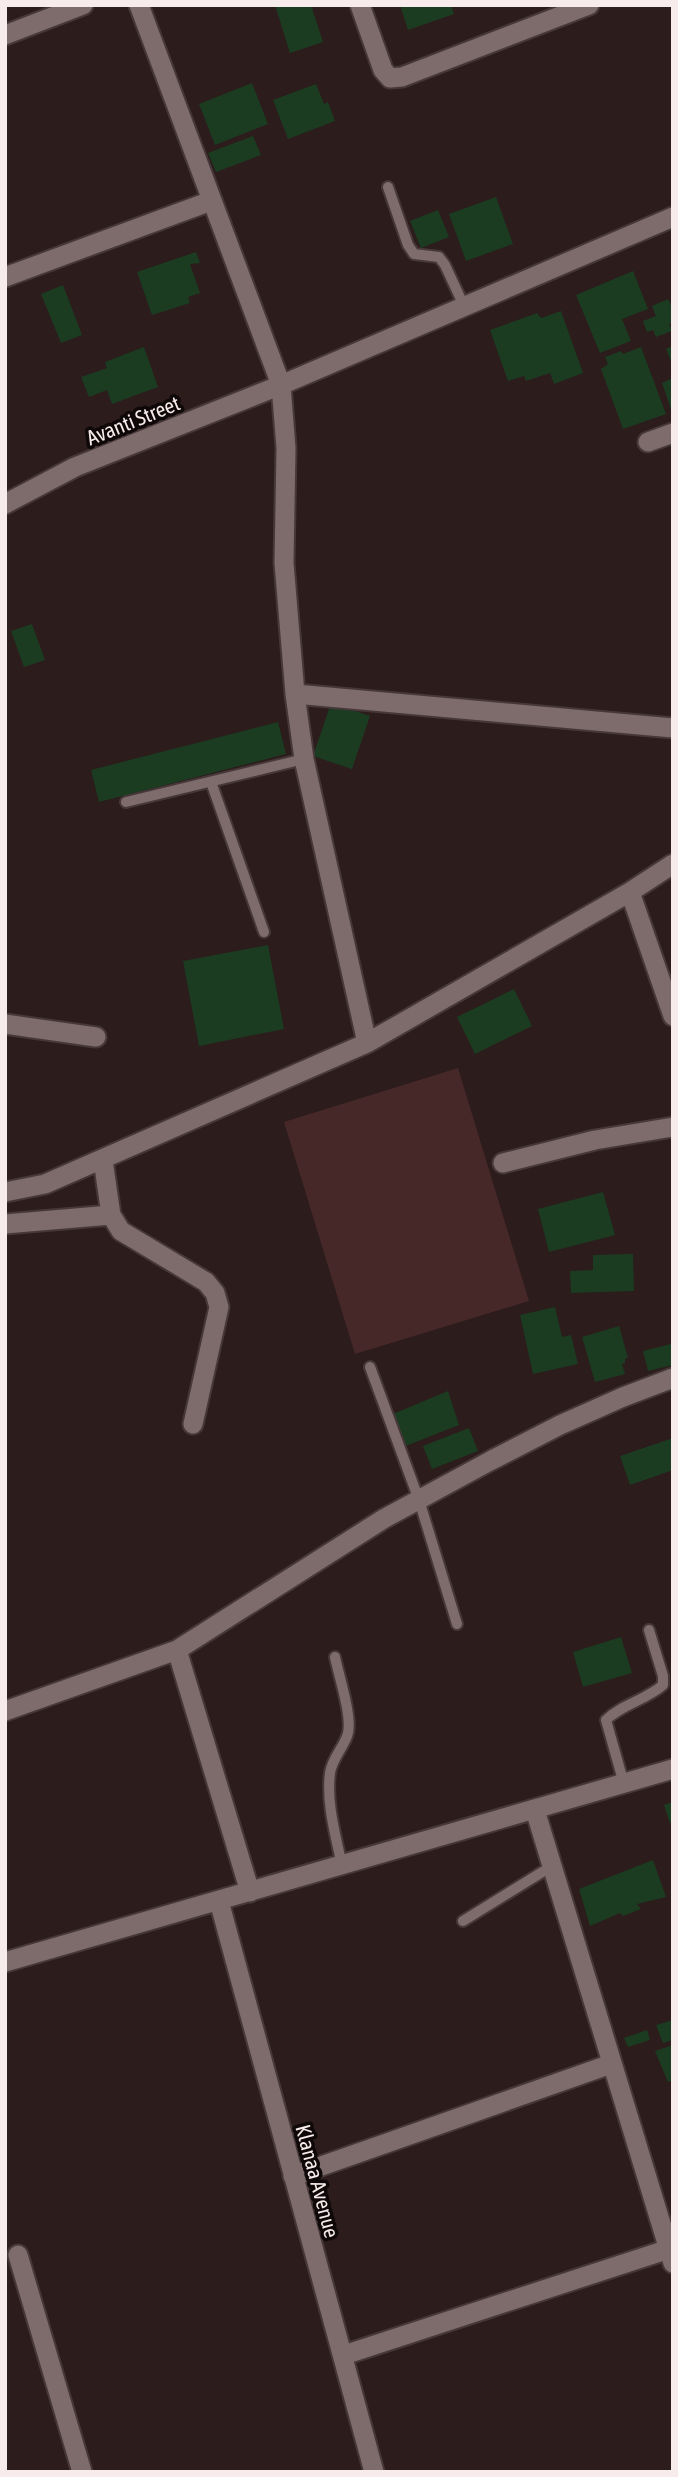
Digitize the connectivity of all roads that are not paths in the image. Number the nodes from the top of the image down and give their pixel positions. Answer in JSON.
{"nodes":[{"id":1,"x":83,"y":5,"type":"edge"},
{"id":2,"x":139,"y":5,"type":"edge"},
{"id":3,"x":360,"y":5,"type":"edge"},
{"id":4,"x":589,"y":5,"type":"edge"},
{"id":5,"x":5,"y":35,"type":"edge"},
{"id":6,"x":388,"y":187,"type":"dead end"},
{"id":7,"x":211,"y":201,"type":"junction"},
{"id":8,"x":673,"y":217,"type":"edge"},
{"id":9,"x":5,"y":277,"type":"edge"},
{"id":10,"x":464,"y":306,"type":"junction"},
{"id":11,"x":281,"y":385,"type":"junction"},
{"id":12,"x":673,"y":433,"type":"edge"},
{"id":13,"x":648,"y":442,"type":"dead end"},
{"id":14,"x":5,"y":504,"type":"edge"},
{"id":15,"x":295,"y":694,"type":"junction"},
{"id":16,"x":673,"y":728,"type":"edge"},
{"id":17,"x":304,"y":759,"type":"junction"},
{"id":18,"x":211,"y":782,"type":"junction"},
{"id":19,"x":126,"y":802,"type":"dead end"},
{"id":20,"x":673,"y":864,"type":"edge"},
{"id":21,"x":630,"y":892,"type":"junction"},
{"id":22,"x":264,"y":932,"type":"dead end"},
{"id":23,"x":673,"y":1016,"type":"edge"},
{"id":24,"x":5,"y":1024,"type":"edge"},
{"id":25,"x":96,"y":1037,"type":"dead end"},
{"id":26,"x":367,"y":1043,"type":"junction"},
{"id":27,"x":673,"y":1127,"type":"edge"},
{"id":28,"x":103,"y":1160,"type":"junction"},
{"id":29,"x":503,"y":1163,"type":"dead end"},
{"id":30,"x":5,"y":1192,"type":"edge"},
{"id":31,"x":111,"y":1215,"type":"junction"},
{"id":32,"x":5,"y":1224,"type":"edge"},
{"id":33,"x":370,"y":1367,"type":"dead end"},
{"id":34,"x":673,"y":1378,"type":"edge"},
{"id":35,"x":193,"y":1423,"type":"dead end"},
{"id":36,"x":419,"y":1500,"type":"junction"},
{"id":37,"x":457,"y":1624,"type":"dead end"},
{"id":38,"x":649,"y":1630,"type":"dead end"},
{"id":39,"x":177,"y":1650,"type":"junction"},
{"id":40,"x":335,"y":1657,"type":"dead end"},
{"id":41,"x":5,"y":1711,"type":"edge"},
{"id":42,"x":673,"y":1769,"type":"edge"},
{"id":43,"x":624,"y":1784,"type":"junction"},
{"id":44,"x":535,"y":1810,"type":"junction"},
{"id":45,"x":342,"y":1866,"type":"junction"},
{"id":46,"x":552,"y":1866,"type":"junction"},
{"id":47,"x":250,"y":1892,"type":"junction"},
{"id":48,"x":219,"y":1901,"type":"junction"},
{"id":49,"x":463,"y":1921,"type":"dead end"},
{"id":50,"x":5,"y":1962,"type":"edge"},
{"id":51,"x":611,"y":2064,"type":"junction"},
{"id":52,"x":293,"y":2176,"type":"junction"},
{"id":53,"x":18,"y":2255,"type":"dead end"},
{"id":54,"x":671,"y":2256,"type":"edge"},
{"id":55,"x":344,"y":2355,"type":"junction"},
{"id":56,"x":82,"y":2472,"type":"edge"},
{"id":57,"x":374,"y":2472,"type":"edge"}],
"edges":[{"from":1,"to":5,"type":"street"},
{"from":2,"to":7,"type":"street"},
{"from":3,"to":4,"type":"street"},
{"from":6,"to":10,"type":"lane"},
{"from":7,"to":9,"type":"street"},
{"from":7,"to":11,"type":"street"},
{"from":8,"to":10,"type":"street","name":"Avanti Street"},
{"from":10,"to":11,"type":"street","name":"Avanti Street"},
{"from":11,"to":14,"type":"street","name":"Avanti Street"},
{"from":11,"to":15,"type":"street"},
{"from":12,"to":13,"type":"street"},
{"from":15,"to":16,"type":"street"},
{"from":15,"to":17,"type":"street"},
{"from":17,"to":18,"type":"lane"},
{"from":17,"to":26,"type":"street"},
{"from":18,"to":19,"type":"lane"},
{"from":18,"to":22,"type":"lane"},
{"from":20,"to":21,"type":"street"},
{"from":21,"to":23,"type":"street"},
{"from":21,"to":26,"type":"street"},
{"from":24,"to":25,"type":"street"},
{"from":26,"to":28,"type":"street"},
{"from":27,"to":29,"type":"street"},
{"from":28,"to":30,"type":"street"},
{"from":28,"to":31,"type":"street"},
{"from":31,"to":32,"type":"street"},
{"from":31,"to":35,"type":"street"},
{"from":33,"to":36,"type":"lane"},
{"from":34,"to":36,"type":"street"},
{"from":36,"to":37,"type":"lane"},
{"from":36,"to":39,"type":"street"},
{"from":38,"to":43,"type":"lane"},
{"from":39,"to":41,"type":"street"},
{"from":39,"to":47,"type":"street"},
{"from":40,"to":45,"type":"lane"},
{"from":42,"to":43,"type":"street"},
{"from":43,"to":44,"type":"street"},
{"from":44,"to":45,"type":"street"},
{"from":44,"to":46,"type":"street"},
{"from":45,"to":47,"type":"street"},
{"from":46,"to":49,"type":"lane"},
{"from":46,"to":51,"type":"street"},
{"from":47,"to":48,"type":"street"},
{"from":48,"to":50,"type":"street"},
{"from":48,"to":52,"type":"street","name":"Klanaa Avenue"},
{"from":51,"to":52,"type":"street"},
{"from":51,"to":54,"type":"street"},
{"from":52,"to":55,"type":"street","name":"Klanaa Avenue"},
{"from":53,"to":56,"type":"street"},
{"from":54,"to":55,"type":"street"},
{"from":55,"to":57,"type":"street","name":"Klanaa Avenue"}]}
